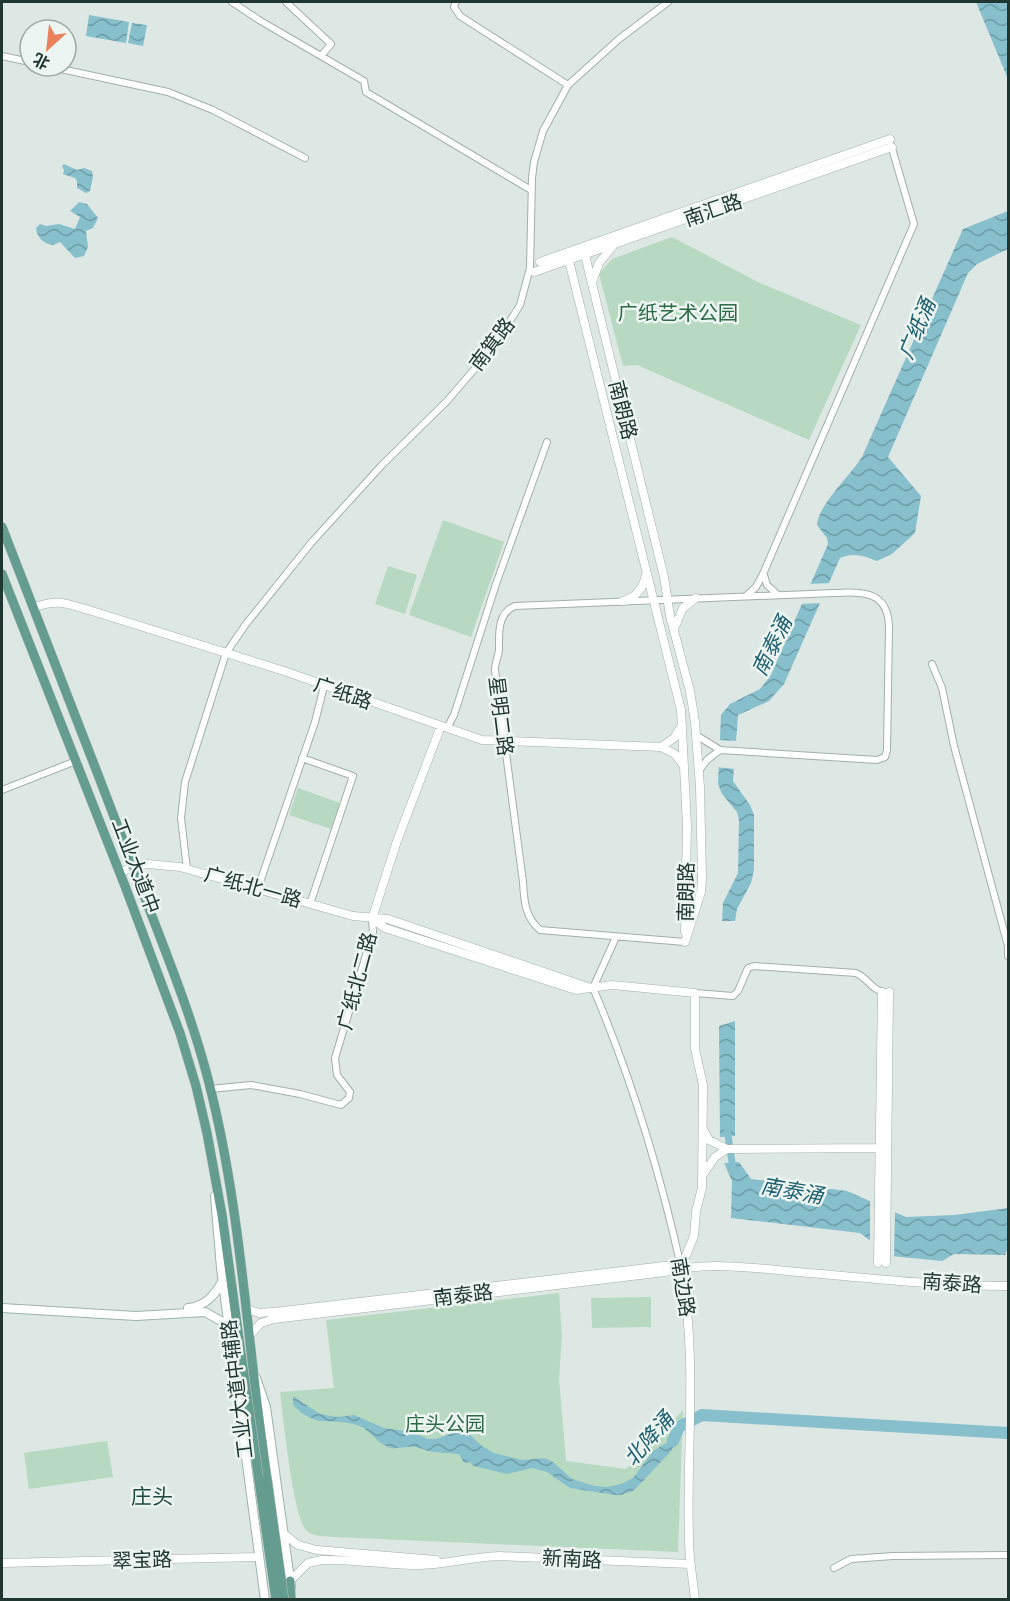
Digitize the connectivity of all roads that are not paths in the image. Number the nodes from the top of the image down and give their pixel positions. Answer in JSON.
{"nodes":[{"id":1,"x":232,"y":2,"type":"edge"},
{"id":2,"x":286,"y":2,"type":"edge"},
{"id":3,"x":456,"y":2,"type":"edge"},
{"id":4,"x":668,"y":2,"type":"edge"},
{"id":5,"x":2,"y":56,"type":"edge"},
{"id":6,"x":321,"y":56,"type":"junction"},
{"id":7,"x":18,"y":59,"type":"edge"},
{"id":8,"x":78,"y":73,"type":"edge"},
{"id":9,"x":568,"y":85,"type":"junction"},
{"id":10,"x":891,"y":143,"type":"junction"},
{"id":11,"x":305,"y":158,"type":"dead end"},
{"id":12,"x":531,"y":190,"type":"junction"},
{"id":13,"x":616,"y":244,"type":"junction"},
{"id":14,"x":582,"y":247,"type":"junction"},
{"id":15,"x":567,"y":253,"type":"junction"},
{"id":16,"x":540,"y":262,"type":"dead end"},
{"id":17,"x":534,"y":272,"type":"dead end"},
{"id":18,"x":592,"y":286,"type":"junction"},
{"id":19,"x":599,"y":314,"type":"junction"},
{"id":20,"x":584,"y":316,"type":"junction"},
{"id":21,"x":547,"y":442,"type":"dead end"},
{"id":22,"x":2,"y":527,"type":"edge"},
{"id":23,"x":654,"y":536,"type":"junction"},
{"id":24,"x":639,"y":541,"type":"junction"},
{"id":25,"x":646,"y":571,"type":"junction"},
{"id":26,"x":2,"y":574,"type":"edge"},
{"id":27,"x":764,"y":574,"type":"junction"},
{"id":28,"x":781,"y":595,"type":"junction"},
{"id":29,"x":746,"y":596,"type":"junction"},
{"id":30,"x":696,"y":598,"type":"junction"},
{"id":31,"x":668,"y":599,"type":"junction"},
{"id":32,"x":653,"y":600,"type":"junction"},
{"id":33,"x":623,"y":601,"type":"junction"},
{"id":34,"x":33,"y":608,"type":"junction"},
{"id":35,"x":674,"y":630,"type":"junction"},
{"id":36,"x":226,"y":653,"type":"junction"},
{"id":37,"x":681,"y":658,"type":"junction"},
{"id":38,"x":669,"y":661,"type":"junction"},
{"id":39,"x":932,"y":664,"type":"dead end"},
{"id":40,"x":324,"y":686,"type":"junction"},
{"id":41,"x":682,"y":723,"type":"junction"},
{"id":42,"x":444,"y":727,"type":"junction"},
{"id":43,"x":696,"y":735,"type":"junction"},
{"id":44,"x":504,"y":742,"type":"junction"},
{"id":45,"x":661,"y":747,"type":"junction"},
{"id":46,"x":717,"y":750,"type":"junction"},
{"id":47,"x":302,"y":758,"type":"junction"},
{"id":48,"x":76,"y":761,"type":"junction"},
{"id":49,"x":685,"y":768,"type":"junction"},
{"id":50,"x":699,"y":771,"type":"junction"},
{"id":51,"x":2,"y":790,"type":"edge"},
{"id":52,"x":134,"y":867,"type":"junction"},
{"id":53,"x":187,"y":869,"type":"junction"},
{"id":54,"x":120,"y":872,"type":"junction"},
{"id":55,"x":258,"y":888,"type":"junction"},
{"id":56,"x":310,"y":904,"type":"junction"},
{"id":57,"x":372,"y":919,"type":"junction"},
{"id":58,"x":616,"y":937,"type":"junction"},
{"id":59,"x":685,"y":942,"type":"junction"},
{"id":60,"x":1008,"y":956,"type":"edge"},
{"id":61,"x":593,"y":988,"type":"junction"},
{"id":62,"x":886,"y":992,"type":"joint"},
{"id":63,"x":695,"y":993,"type":"junction"},
{"id":64,"x":210,"y":1089,"type":"junction"},
{"id":65,"x":703,"y":1127,"type":"junction"},
{"id":66,"x":884,"y":1148,"type":"junction"},
{"id":67,"x":727,"y":1149,"type":"junction"},
{"id":68,"x":215,"y":1178,"type":"junction"},
{"id":69,"x":702,"y":1178,"type":"junction"},
{"id":70,"x":882,"y":1263,"type":"dead end"},
{"id":71,"x":681,"y":1268,"type":"junction"},
{"id":72,"x":223,"y":1280,"type":"junction"},
{"id":73,"x":1008,"y":1286,"type":"edge"},
{"id":74,"x":2,"y":1303,"type":"edge"},
{"id":75,"x":2,"y":1308,"type":"edge"},
{"id":76,"x":247,"y":1309,"type":"junction"},
{"id":77,"x":230,"y":1332,"type":"junction"},
{"id":78,"x":250,"y":1335,"type":"junction"},
{"id":79,"x":253,"y":1370,"type":"junction"},
{"id":80,"x":283,"y":1533,"type":"junction"},
{"id":81,"x":1007,"y":1555,"type":"edge"},
{"id":82,"x":258,"y":1557,"type":"junction"},
{"id":83,"x":2,"y":1561,"type":"edge"},
{"id":84,"x":455,"y":1563,"type":"junction"},
{"id":85,"x":690,"y":1564,"type":"junction"},
{"id":86,"x":834,"y":1568,"type":"dead end"},
{"id":87,"x":290,"y":1581,"type":"junction"},
{"id":88,"x":265,"y":1599,"type":"edge"},
{"id":89,"x":270,"y":1599,"type":"edge"},
{"id":90,"x":276,"y":1599,"type":"edge"},
{"id":91,"x":284,"y":1599,"type":"edge"},
{"id":92,"x":292,"y":1599,"type":"edge"},
{"id":93,"x":695,"y":1599,"type":"edge"}],
"edges":[{"from":1,"to":6,"type":"street"},
{"from":2,"to":6,"type":"street"},
{"from":3,"to":9,"type":"street"},
{"from":4,"to":9,"type":"street","name":"南箕路"},
{"from":5,"to":7,"type":"street"},
{"from":6,"to":12,"type":"street"},
{"from":8,"to":11,"type":"street"},
{"from":9,"to":12,"type":"street","name":"南箕路"},
{"from":10,"to":13,"type":"street","name":"南汇路"},
{"from":10,"to":14,"type":"street","name":"南汇路"},
{"from":10,"to":27,"type":"street"},
{"from":12,"to":36,"type":"street","name":"南箕路"},
{"from":13,"to":17,"type":"street","name":"南汇路"},
{"from":13,"to":18,"type":"street"},
{"from":14,"to":15,"type":"street","name":"南汇路"},
{"from":14,"to":18,"type":"street","name":"南朗路"},
{"from":15,"to":16,"type":"street","name":"南汇路"},
{"from":15,"to":20,"type":"street","name":"南朗路"},
{"from":18,"to":19,"type":"street","name":"南朗路"},
{"from":19,"to":20,"type":"street"},
{"from":19,"to":23,"type":"street","name":"南朗路"},
{"from":20,"to":24,"type":"street","name":"南朗路"},
{"from":21,"to":42,"type":"street"},
{"from":22,"to":34,"type":"main road"},
{"from":23,"to":24,"type":"street"},
{"from":23,"to":31,"type":"street","name":"南朗路"},
{"from":24,"to":25,"type":"street","name":"南朗路"},
{"from":25,"to":32,"type":"street","name":"南朗路"},
{"from":25,"to":33,"type":"street"},
{"from":26,"to":48,"type":"main road","name":"工业大道中"},
{"from":27,"to":28,"type":"street"},
{"from":27,"to":29,"type":"street"},
{"from":28,"to":29,"type":"street","name":"星明二路"},
{"from":28,"to":46,"type":"street","name":"星明二路"},
{"from":29,"to":30,"type":"street","name":"星明二路"},
{"from":30,"to":31,"type":"street","name":"星明二路"},
{"from":30,"to":35,"type":"street"},
{"from":31,"to":32,"type":"street","name":"星明二路"},
{"from":31,"to":35,"type":"street","name":"南朗路"},
{"from":32,"to":33,"type":"street","name":"星明二路"},
{"from":32,"to":38,"type":"street","name":"南朗路"},
{"from":33,"to":44,"type":"street","name":"星明二路"},
{"from":34,"to":36,"type":"street","name":"广纸路"},
{"from":34,"to":52,"type":"main road"},
{"from":35,"to":37,"type":"street","name":"南朗路"},
{"from":36,"to":40,"type":"street","name":"广纸路"},
{"from":36,"to":53,"type":"street","name":"南箕路"},
{"from":37,"to":38,"type":"street"},
{"from":37,"to":43,"type":"street","name":"南朗路"},
{"from":38,"to":41,"type":"street","name":"南朗路"},
{"from":39,"to":60,"type":"street"},
{"from":40,"to":42,"type":"street","name":"广纸路"},
{"from":40,"to":47,"type":"street"},
{"from":41,"to":45,"type":"street"},
{"from":41,"to":49,"type":"street","name":"南朗路"},
{"from":42,"to":44,"type":"street","name":"广纸路"},
{"from":42,"to":57,"type":"street","name":"广纸北二路"},
{"from":43,"to":46,"type":"street"},
{"from":43,"to":50,"type":"street","name":"南朗路"},
{"from":44,"to":45,"type":"street","name":"广纸路"},
{"from":44,"to":58,"type":"street","name":"星明二路"},
{"from":45,"to":49,"type":"street"},
{"from":46,"to":50,"type":"street"},
{"from":47,"to":55,"type":"street"},
{"from":47,"to":56,"type":"street"},
{"from":48,"to":51,"type":"street"},
{"from":48,"to":54,"type":"main road","name":"工业大道中"},
{"from":49,"to":59,"type":"street","name":"南朗路"},
{"from":50,"to":59,"type":"street","name":"南朗路"},
{"from":52,"to":53,"type":"street","name":"广纸北一路"},
{"from":52,"to":54,"type":"street","name":"广纸北一路"},
{"from":52,"to":64,"type":"main road"},
{"from":53,"to":55,"type":"street","name":"广纸北一路"},
{"from":54,"to":68,"type":"main road","name":"工业大道中"},
{"from":55,"to":56,"type":"street","name":"广纸北一路"},
{"from":56,"to":57,"type":"street","name":"广纸北一路"},
{"from":57,"to":61,"type":"street","name":"广纸北一路"},
{"from":57,"to":64,"type":"street","name":"广纸北二路"},
{"from":58,"to":59,"type":"street"},
{"from":58,"to":61,"type":"street"},
{"from":61,"to":63,"type":"street","name":"广纸北一路"},
{"from":61,"to":71,"type":"street","name":"南边路"},
{"from":62,"to":63,"type":"street"},
{"from":62,"to":66,"type":"street"},
{"from":63,"to":65,"type":"street"},
{"from":64,"to":76,"type":"main road"},
{"from":65,"to":67,"type":"street"},
{"from":65,"to":69,"type":"street"},
{"from":66,"to":67,"type":"street"},
{"from":66,"to":70,"type":"street"},
{"from":67,"to":69,"type":"street"},
{"from":68,"to":72,"type":"main road","name":"工业大道中辅路"},
{"from":68,"to":90,"type":"main road","name":"工业大道中","bridge":true},
{"from":69,"to":71,"type":"street"},
{"from":71,"to":73,"type":"street","name":"南泰路"},
{"from":71,"to":76,"type":"street","name":"南泰路"},
{"from":71,"to":78,"type":"street","name":"南泰路"},
{"from":71,"to":85,"type":"street","name":"南边路"},
{"from":72,"to":74,"type":"main road"},
{"from":72,"to":77,"type":"main road","name":"工业大道中辅路"},
{"from":75,"to":77,"type":"main road"},
{"from":76,"to":78,"type":"main road"},
{"from":77,"to":82,"type":"main road","name":"工业大道中辅路"},
{"from":78,"to":79,"type":"main road"},
{"from":79,"to":80,"type":"main road","name":"工业大道中辅路"},
{"from":79,"to":91,"type":"main road","bridge":true},
{"from":80,"to":84,"type":"street","name":"新南路"},
{"from":80,"to":87,"type":"main road","name":"工业大道中辅路"},
{"from":81,"to":86,"type":"street"},
{"from":82,"to":83,"type":"street","name":"翠宝路"},
{"from":82,"to":88,"type":"main road","name":"工业大道中辅路"},
{"from":84,"to":85,"type":"street","name":"新南路"},
{"from":84,"to":87,"type":"street","name":"新南路"},
{"from":85,"to":93,"type":"street","name":"南边路"},
{"from":87,"to":92,"type":"main road"},
{"from":89,"to":92,"type":"street"}]}
